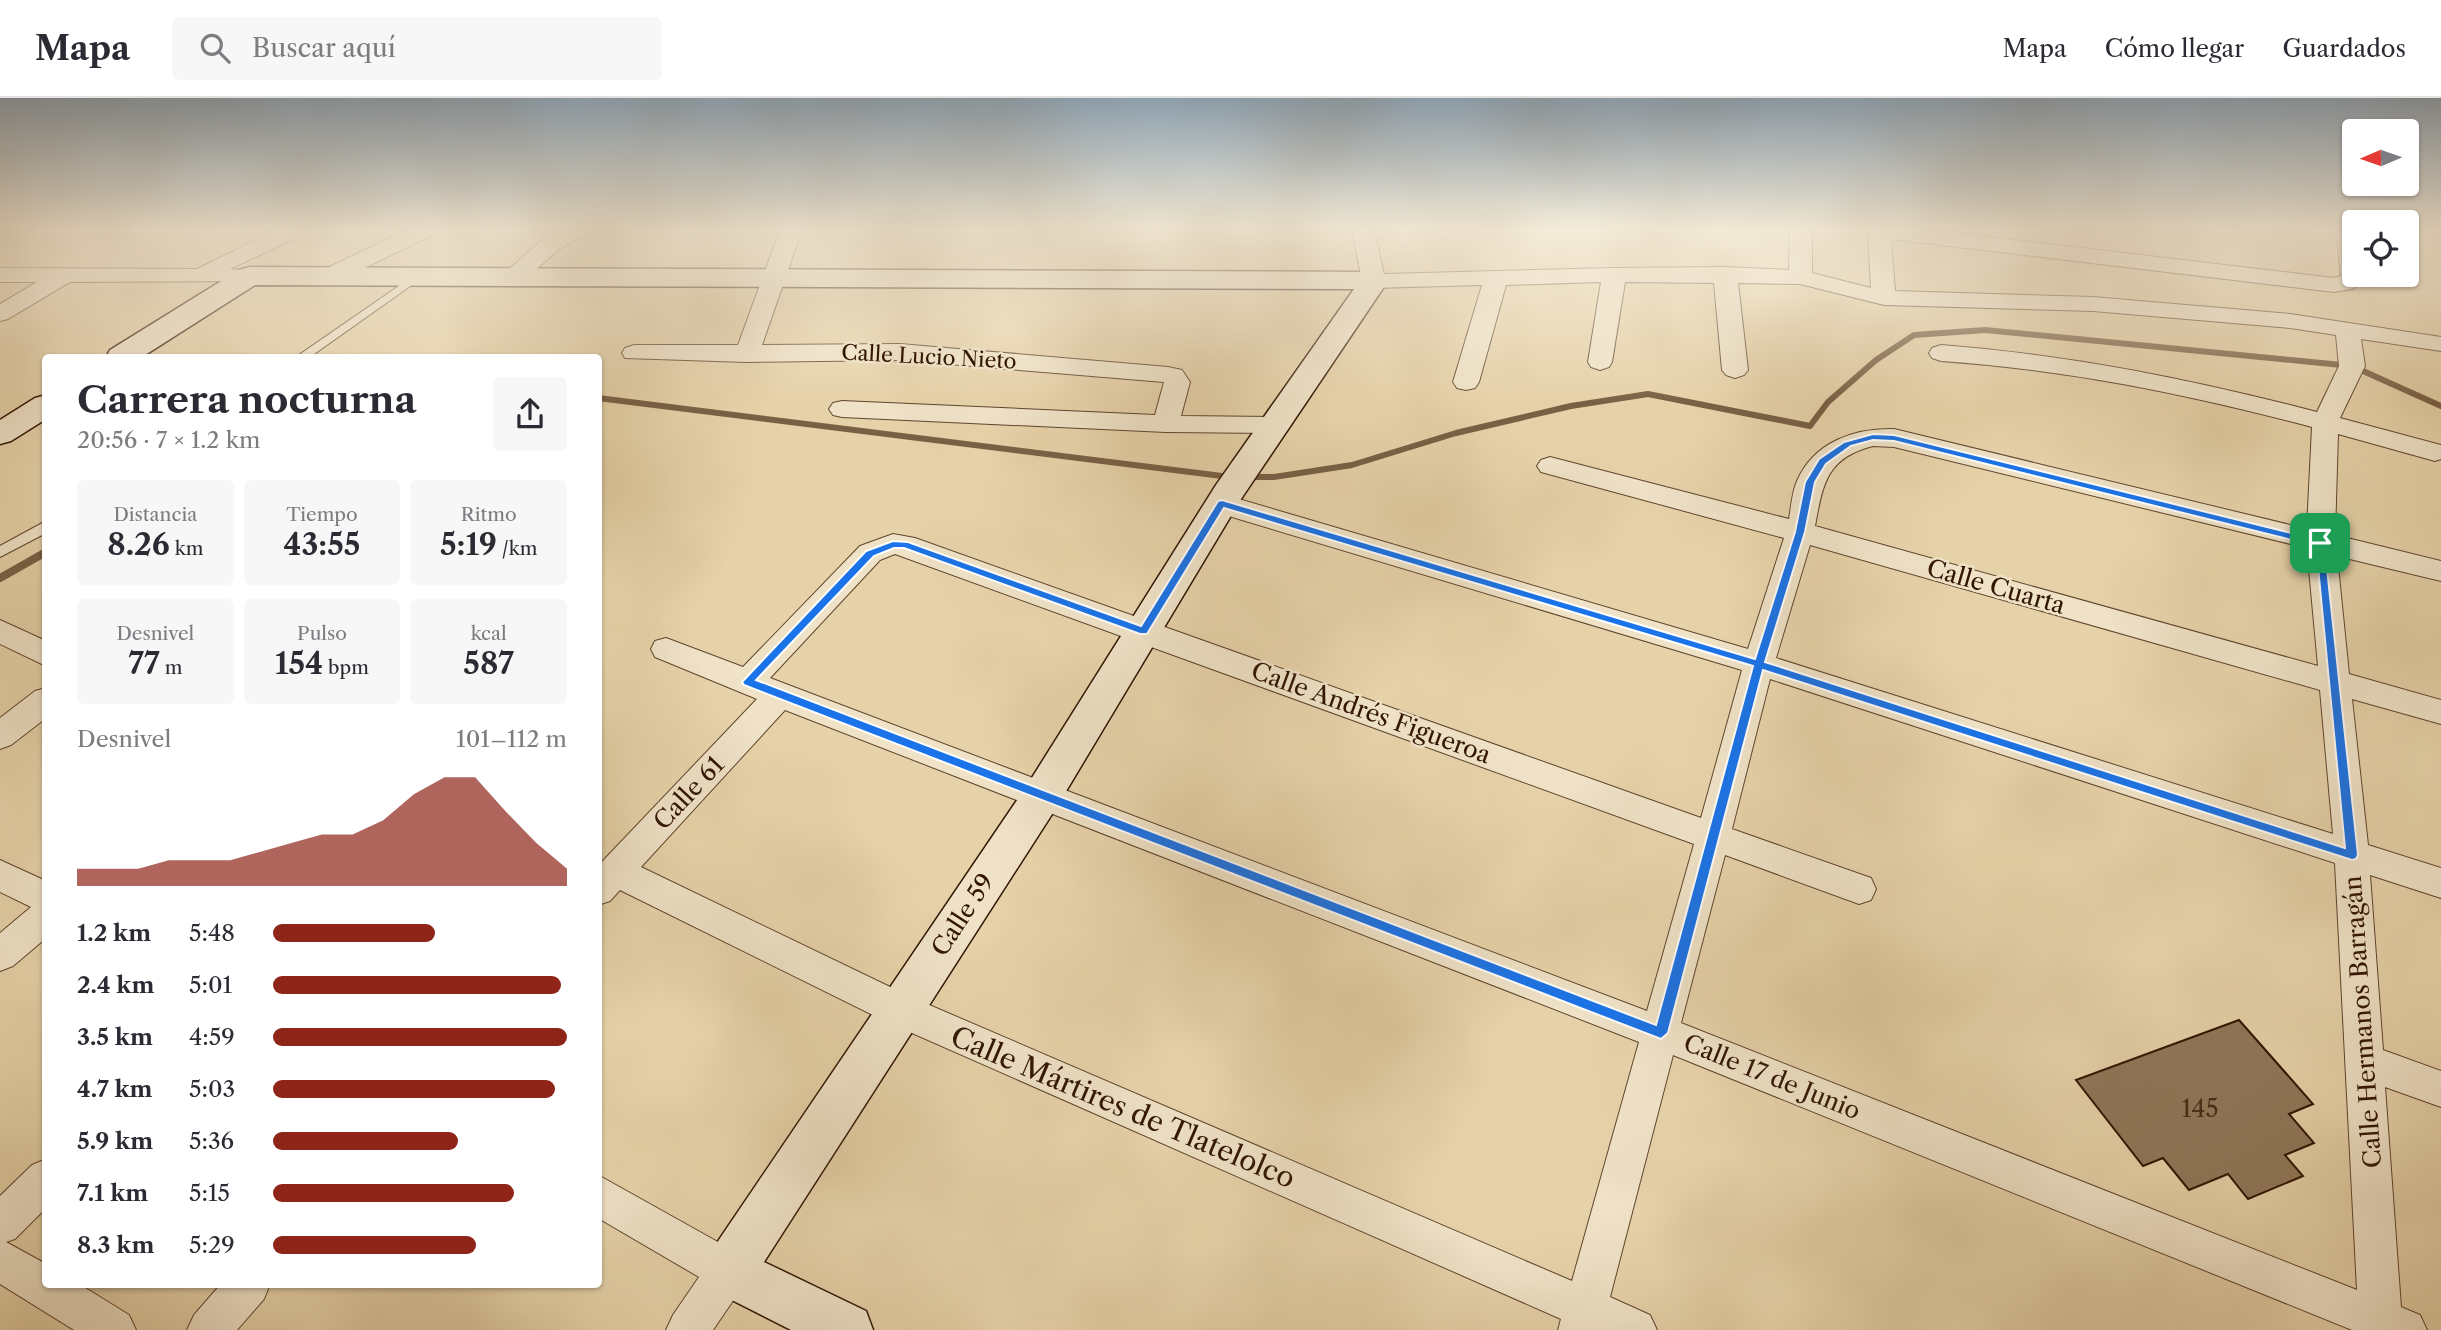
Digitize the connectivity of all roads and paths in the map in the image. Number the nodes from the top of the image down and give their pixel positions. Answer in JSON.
{"nodes":[{"id":1,"x":43,"y":287,"type":"edge"},
{"id":2,"x":231,"y":287,"type":"edge"},
{"id":3,"x":401,"y":287,"type":"edge"},
{"id":4,"x":769,"y":287,"type":"edge"},
{"id":5,"x":1369,"y":287,"type":"edge"},
{"id":6,"x":1493,"y":287,"type":"edge"},
{"id":7,"x":1612,"y":287,"type":"edge"},
{"id":8,"x":1726,"y":287,"type":"edge"},
{"id":9,"x":1842,"y":287,"type":"edge"},
{"id":10,"x":1883,"y":287,"type":"edge"},
{"id":11,"x":1884,"y":298,"type":"junction"},
{"id":12,"x":0,"y":314,"type":"edge"},
{"id":13,"x":2347,"y":328,"type":"junction"},
{"id":14,"x":2441,"y":344,"type":"edge"},
{"id":15,"x":634,"y":353,"type":"dead end"},
{"id":16,"x":1941,"y":353,"type":"dead end"},
{"id":17,"x":126,"y":354,"type":"edge"},
{"id":18,"x":306,"y":354,"type":"edge"},
{"id":19,"x":747,"y":354,"type":"junction"},
{"id":20,"x":1600,"y":362,"type":"dead end"},
{"id":21,"x":1735,"y":370,"type":"dead end"},
{"id":22,"x":1466,"y":382,"type":"dead end"},
{"id":23,"x":42,"y":408,"type":"edge"},
{"id":24,"x":842,"y":409,"type":"dead end"},
{"id":25,"x":2325,"y":422,"type":"junction"},
{"id":26,"x":1166,"y":424,"type":"junction"},
{"id":27,"x":1273,"y":425,"type":"junction"},
{"id":28,"x":0,"y":434,"type":"edge"},
{"id":29,"x":2435,"y":452,"type":"dead end"},
{"id":30,"x":1550,"y":466,"type":"dead end"},
{"id":31,"x":1225,"y":498,"type":"junction"},
{"id":32,"x":42,"y":528,"type":"edge"},
{"id":33,"x":1800,"y":532,"type":"junction"},
{"id":34,"x":2320,"y":543,"type":"junction"},
{"id":35,"x":0,"y":552,"type":"edge"},
{"id":36,"x":2441,"y":571,"type":"edge"},
{"id":37,"x":0,"y":631,"type":"edge"},
{"id":38,"x":1144,"y":631,"type":"junction"},
{"id":39,"x":666,"y":649,"type":"dead end"},
{"id":40,"x":42,"y":653,"type":"edge"},
{"id":41,"x":1759,"y":664,"type":"junction"},
{"id":42,"x":748,"y":682,"type":"junction"},
{"id":43,"x":2333,"y":682,"type":"junction"},
{"id":44,"x":780,"y":695,"type":"junction"},
{"id":45,"x":42,"y":704,"type":"edge"},
{"id":46,"x":2441,"y":712,"type":"edge"},
{"id":47,"x":0,"y":736,"type":"edge"},
{"id":48,"x":1042,"y":796,"type":"junction"},
{"id":49,"x":1714,"y":837,"type":"junction"},
{"id":50,"x":2352,"y":855,"type":"junction"},
{"id":51,"x":0,"y":875,"type":"edge"},
{"id":52,"x":607,"y":881,"type":"edge"},
{"id":53,"x":2441,"y":883,"type":"edge"},
{"id":54,"x":1859,"y":889,"type":"dead end"},
{"id":55,"x":42,"y":896,"type":"edge"},
{"id":56,"x":42,"y":919,"type":"edge"},
{"id":57,"x":0,"y":955,"type":"edge"},
{"id":58,"x":900,"y":1010,"type":"junction"},
{"id":59,"x":1661,"y":1033,"type":"junction"},
{"id":60,"x":2366,"y":1062,"type":"junction"},
{"id":61,"x":2441,"y":1089,"type":"edge"},
{"id":62,"x":42,"y":1183,"type":"edge"},
{"id":63,"x":602,"y":1197,"type":"edge"},
{"id":64,"x":0,"y":1224,"type":"edge"},
{"id":65,"x":0,"y":1260,"type":"edge"},
{"id":66,"x":729,"y":1271,"type":"junction"},
{"id":67,"x":42,"y":1286,"type":"edge"},
{"id":68,"x":46,"y":1288,"type":"edge"},
{"id":69,"x":246,"y":1288,"type":"edge"},
{"id":70,"x":1583,"y":1319,"type":"edge"},
{"id":71,"x":2389,"y":1327,"type":"edge"},
{"id":72,"x":114,"y":1330,"type":"edge"},
{"id":73,"x":209,"y":1330,"type":"edge"},
{"id":74,"x":688,"y":1330,"type":"edge"},
{"id":75,"x":847,"y":1330,"type":"edge"},
{"id":76,"x":1635,"y":1330,"type":"edge"}],
"edges":[{"from":1,"to":12,"type":"street"},
{"from":2,"to":17,"type":"street"},
{"from":3,"to":18,"type":"lane"},
{"from":4,"to":19,"type":"street"},
{"from":5,"to":27,"type":"street","name":"Calle 59"},
{"from":6,"to":22,"type":"street"},
{"from":7,"to":20,"type":"street"},
{"from":8,"to":21,"type":"street"},
{"from":9,"to":11,"type":"street"},
{"from":10,"to":11,"type":"street"},
{"from":11,"to":13,"type":"street"},
{"from":13,"to":14,"type":"street"},
{"from":13,"to":25,"type":"street"},
{"from":15,"to":19,"type":"street","name":"Calle Lucio Nieto"},
{"from":16,"to":25,"type":"street"},
{"from":19,"to":26,"type":"street","name":"Calle Lucio Nieto"},
{"from":23,"to":28,"type":"street"},
{"from":24,"to":26,"type":"street"},
{"from":25,"to":29,"type":"street"},
{"from":25,"to":34,"type":"street","name":"Calle Hermanos Barragán"},
{"from":26,"to":27,"type":"street"},
{"from":27,"to":31,"type":"street","name":"Calle 59"},
{"from":30,"to":33,"type":"street","name":"Calle Cuarta"},
{"from":31,"to":38,"type":"street","name":"Calle 59"},
{"from":31,"to":41,"type":"street"},
{"from":32,"to":35,"type":"lane"},
{"from":33,"to":34,"type":"street"},
{"from":33,"to":41,"type":"street"},
{"from":33,"to":43,"type":"street","name":"Calle Cuarta"},
{"from":34,"to":36,"type":"street"},
{"from":34,"to":43,"type":"street","name":"Calle Hermanos Barragán"},
{"from":37,"to":40,"type":"street"},
{"from":38,"to":42,"type":"street","name":"Calle Andrés Figueroa"},
{"from":38,"to":48,"type":"street","name":"Calle 59"},
{"from":38,"to":49,"type":"street","name":"Calle Andrés Figueroa"},
{"from":39,"to":42,"type":"street","name":"Calle 17 de Junio"},
{"from":41,"to":49,"type":"street"},
{"from":41,"to":50,"type":"street"},
{"from":42,"to":44,"type":"street","name":"Calle 17 de Junio"},
{"from":43,"to":46,"type":"street","name":"Calle Cuarta"},
{"from":43,"to":50,"type":"street","name":"Calle Hermanos Barragán"},
{"from":44,"to":48,"type":"street","name":"Calle 17 de Junio"},
{"from":44,"to":52,"type":"street","name":"Calle 61"},
{"from":45,"to":47,"type":"street"},
{"from":48,"to":58,"type":"street","name":"Calle 59"},
{"from":48,"to":59,"type":"street","name":"Calle 17 de Junio"},
{"from":49,"to":54,"type":"street","name":"Calle Andrés Figueroa"},
{"from":49,"to":59,"type":"street"},
{"from":50,"to":53,"type":"street"},
{"from":50,"to":60,"type":"street","name":"Calle Hermanos Barragán"},
{"from":51,"to":55,"type":"street"},
{"from":52,"to":58,"type":"street","name":"Calle Mártires de Tlatelolco"},
{"from":56,"to":57,"type":"street"},
{"from":58,"to":66,"type":"street","name":"Calle 59"},
{"from":58,"to":70,"type":"street","name":"Calle Mártires de Tlatelolco"},
{"from":59,"to":70,"type":"street"},
{"from":59,"to":71,"type":"street","name":"Calle 17 de Junio"},
{"from":60,"to":61,"type":"street"},
{"from":60,"to":71,"type":"street","name":"Calle Hermanos Barragán"},
{"from":62,"to":64,"type":"street"},
{"from":63,"to":66,"type":"street"},
{"from":65,"to":67,"type":"street"},
{"from":66,"to":74,"type":"street","name":"Calle 59"},
{"from":66,"to":75,"type":"street"},
{"from":68,"to":72,"type":"street"},
{"from":69,"to":73,"type":"street"},
{"from":70,"to":76,"type":"street","name":"Calle Mártires de Tlatelolco"}]}
